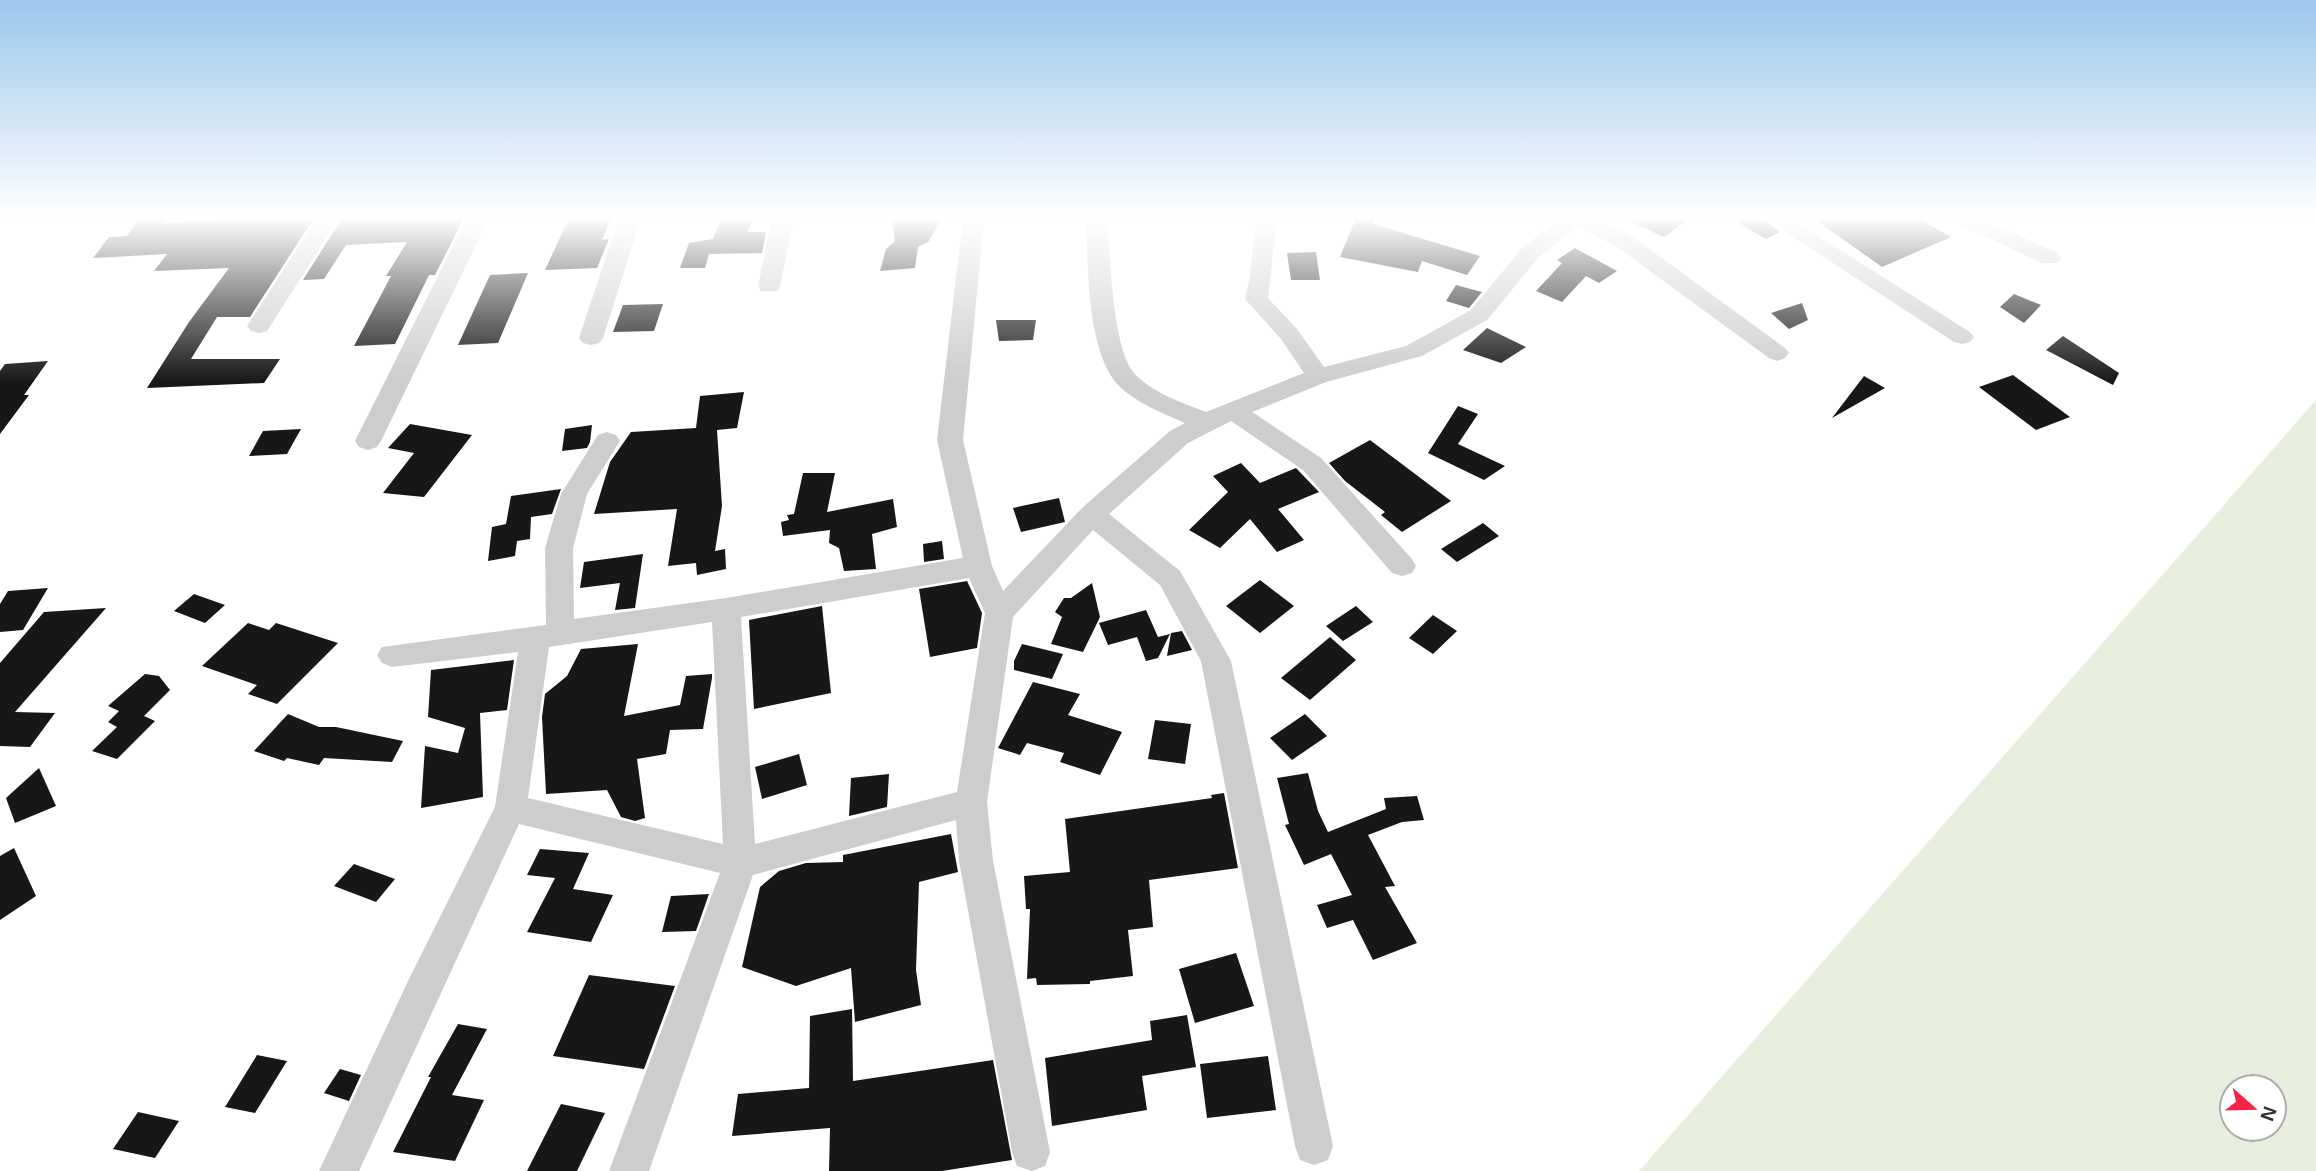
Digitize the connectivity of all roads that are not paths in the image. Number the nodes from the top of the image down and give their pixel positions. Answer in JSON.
{"nodes":[{"id":1,"x":293,"y":273,"type":"edge"},
{"id":2,"x":451,"y":273,"type":"edge"},
{"id":3,"x":612,"y":273,"type":"edge"},
{"id":4,"x":772,"y":273,"type":"edge"},
{"id":5,"x":967,"y":273,"type":"edge"},
{"id":6,"x":1101,"y":273,"type":"edge"},
{"id":7,"x":1261,"y":273,"type":"edge"},
{"id":8,"x":1514,"y":273,"type":"edge"},
{"id":9,"x":1667,"y":273,"type":"edge"},
{"id":10,"x":1861,"y":273,"type":"edge"},
{"id":11,"x":769,"y":286,"type":"dead end"},
{"id":12,"x":259,"y":326,"type":"dead end"},
{"id":13,"x":1962,"y":337,"type":"dead end"},
{"id":14,"x":591,"y":338,"type":"dead end"},
{"id":15,"x":1777,"y":353,"type":"dead end"},
{"id":16,"x":1318,"y":376,"type":"junction"},
{"id":17,"x":1233,"y":411,"type":"junction"},
{"id":18,"x":1206,"y":422,"type":"junction"},
{"id":19,"x":368,"y":441,"type":"dead end"},
{"id":20,"x":607,"y":441,"type":"dead end"},
{"id":21,"x":1093,"y":514,"type":"junction"},
{"id":22,"x":1402,"y":565,"type":"dead end"},
{"id":23,"x":978,"y":566,"type":"junction"},
{"id":24,"x":726,"y":609,"type":"junction"},
{"id":25,"x":999,"y":613,"type":"junction"},
{"id":26,"x":548,"y":636,"type":"junction"},
{"id":27,"x":392,"y":655,"type":"dead end"},
{"id":28,"x":971,"y":802,"type":"junction"},
{"id":29,"x":511,"y":808,"type":"junction"},
{"id":30,"x":740,"y":863,"type":"junction"},
{"id":31,"x":1314,"y":1146,"type":"dead end"},
{"id":32,"x":1031,"y":1152,"type":"dead end"},
{"id":33,"x":339,"y":1171,"type":"edge"},
{"id":34,"x":629,"y":1171,"type":"edge"}],
"edges":[{"from":1,"to":12,"type":"street"},
{"from":2,"to":19,"type":"street"},
{"from":3,"to":14,"type":"street"},
{"from":4,"to":11,"type":"street"},
{"from":5,"to":23,"type":"street"},
{"from":6,"to":18,"type":"street"},
{"from":7,"to":16,"type":"street"},
{"from":8,"to":16,"type":"street"},
{"from":9,"to":15,"type":"street"},
{"from":10,"to":13,"type":"street"},
{"from":16,"to":17,"type":"street"},
{"from":17,"to":18,"type":"street"},
{"from":17,"to":22,"type":"street"},
{"from":18,"to":21,"type":"street"},
{"from":20,"to":26,"type":"street"},
{"from":21,"to":25,"type":"street"},
{"from":21,"to":31,"type":"street"},
{"from":23,"to":24,"type":"street"},
{"from":23,"to":25,"type":"street"},
{"from":24,"to":26,"type":"street"},
{"from":24,"to":30,"type":"street"},
{"from":25,"to":28,"type":"street"},
{"from":26,"to":27,"type":"street"},
{"from":26,"to":29,"type":"street"},
{"from":28,"to":30,"type":"street"},
{"from":28,"to":32,"type":"street"},
{"from":29,"to":30,"type":"street"},
{"from":29,"to":33,"type":"street"},
{"from":30,"to":34,"type":"street"}]}
